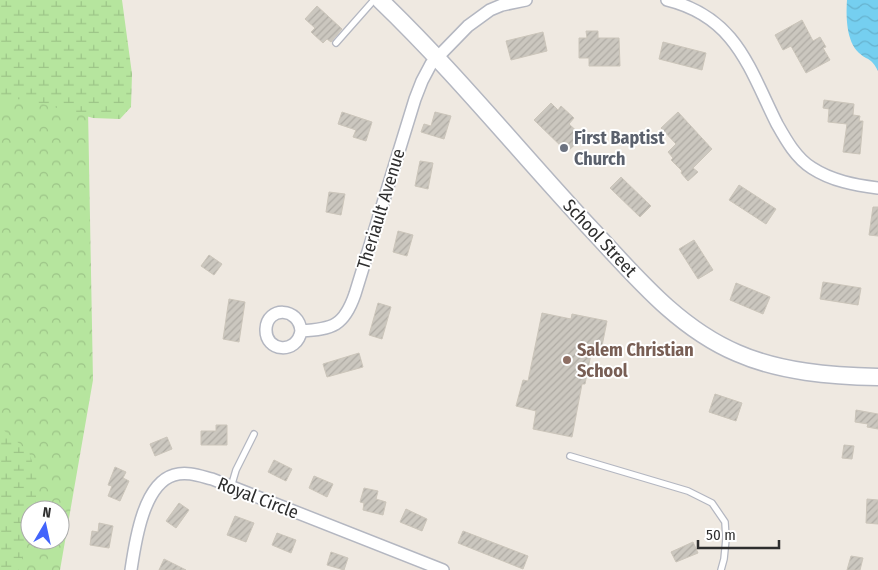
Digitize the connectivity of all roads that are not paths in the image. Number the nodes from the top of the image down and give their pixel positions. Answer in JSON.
{"nodes":[{"id":1,"x":374,"y":0,"type":"edge"},
{"id":2,"x":380,"y":0,"type":"edge"},
{"id":3,"x":526,"y":0,"type":"edge"},
{"id":4,"x":667,"y":0,"type":"edge"},
{"id":5,"x":336,"y":43,"type":"dead end"},
{"id":6,"x":436,"y":58,"type":"junction"},
{"id":7,"x":878,"y":188,"type":"edge"},
{"id":8,"x":302,"y":331,"type":"dead end"},
{"id":9,"x":878,"y":377,"type":"edge"},
{"id":10,"x":254,"y":434,"type":"dead end"},
{"id":11,"x":570,"y":456,"type":"dead end"},
{"id":12,"x":231,"y":487,"type":"junction"},
{"id":13,"x":131,"y":570,"type":"edge"},
{"id":14,"x":443,"y":570,"type":"edge"},
{"id":15,"x":721,"y":570,"type":"edge"}],
"edges":[{"from":1,"to":5,"type":"lane"},
{"from":2,"to":6,"type":"street","name":"School Street"},
{"from":3,"to":6,"type":"street","name":"Theriault Avenue"},
{"from":4,"to":7,"type":"street"},
{"from":6,"to":8,"type":"street","name":"Theriault Avenue"},
{"from":6,"to":9,"type":"street","name":"School Street"},
{"from":10,"to":12,"type":"lane"},
{"from":11,"to":15,"type":"lane"},
{"from":12,"to":13,"type":"street","name":"Royal Circle"},
{"from":12,"to":14,"type":"street","name":"Royal Circle"}]}
